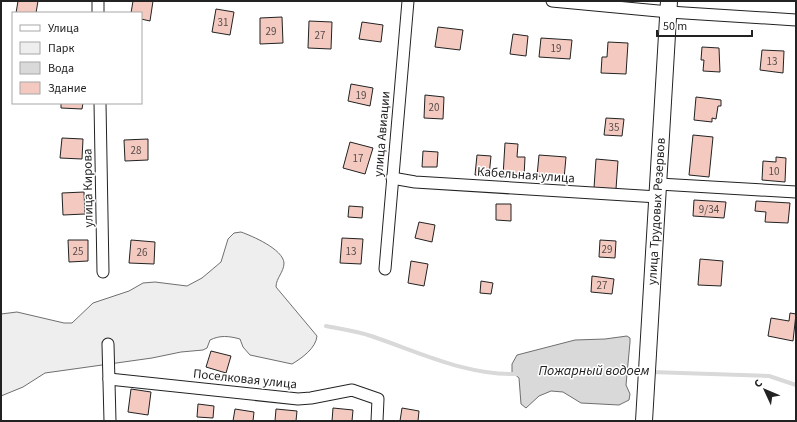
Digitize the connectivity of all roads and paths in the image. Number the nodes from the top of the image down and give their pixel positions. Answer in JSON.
{"nodes":[{"id":1,"x":98,"y":1,"type":"edge"},
{"id":2,"x":408,"y":1,"type":"edge"},
{"id":3,"x":552,"y":1,"type":"edge"},
{"id":4,"x":669,"y":7,"type":"edge"},
{"id":5,"x":98,"y":12,"type":"edge"},
{"id":6,"x":796,"y":20,"type":"edge"},
{"id":7,"x":100,"y":104,"type":"edge"},
{"id":8,"x":392,"y":178,"type":"junction"},
{"id":9,"x":658,"y":190,"type":"junction"},
{"id":10,"x":796,"y":192,"type":"edge"},
{"id":11,"x":385,"y":269,"type":"dead end"},
{"id":12,"x":103,"y":272,"type":"dead end"},
{"id":13,"x":108,"y":344,"type":"dead end"},
{"id":14,"x":109,"y":379,"type":"junction"},
{"id":15,"x":110,"y":421,"type":"edge"},
{"id":16,"x":377,"y":421,"type":"edge"},
{"id":17,"x":644,"y":421,"type":"edge"}],
"edges":[{"from":1,"to":5,"type":"street"},
{"from":2,"to":8,"type":"street","name":"улица Авиации"},
{"from":3,"to":4,"type":"street"},
{"from":4,"to":6,"type":"street"},
{"from":4,"to":9,"type":"main road","name":"улица Трудовых Резервов"},
{"from":7,"to":12,"type":"street","name":"улица Кирова"},
{"from":8,"to":9,"type":"street","name":"Кабельная улица"},
{"from":8,"to":11,"type":"street","name":"улица Авиации"},
{"from":9,"to":10,"type":"street","name":"Кабельная улица"},
{"from":9,"to":17,"type":"main road","name":"улица Трудовых Резервов"},
{"from":13,"to":14,"type":"street"},
{"from":14,"to":15,"type":"street"},
{"from":14,"to":16,"type":"street","name":"Поселковая улица"}]}
